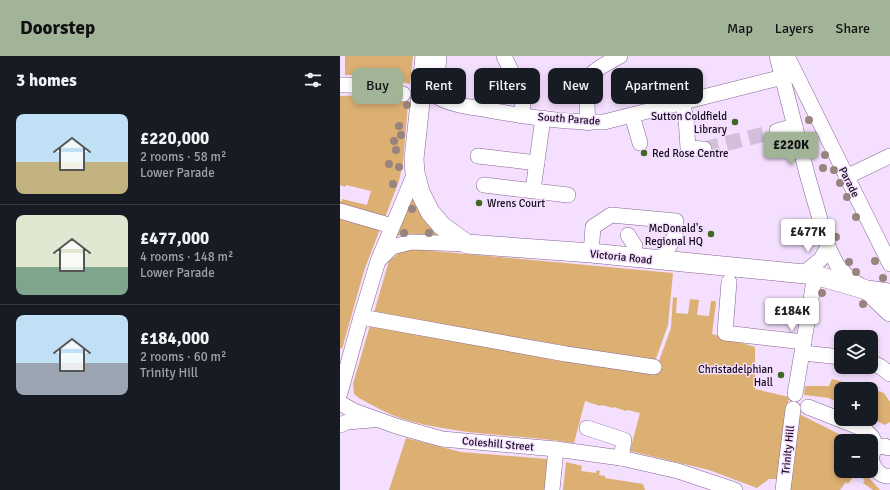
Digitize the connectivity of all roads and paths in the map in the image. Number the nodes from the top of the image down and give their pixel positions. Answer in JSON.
{"nodes":[{"id":1,"x":425,"y":56,"type":"edge"},
{"id":2,"x":439,"y":56,"type":"edge"},
{"id":3,"x":504,"y":56,"type":"edge"},
{"id":4,"x":620,"y":56,"type":"edge"},
{"id":5,"x":777,"y":56,"type":"edge"},
{"id":6,"x":787,"y":56,"type":"edge"},
{"id":7,"x":424,"y":68,"type":"edge"},
{"id":8,"x":438,"y":68,"type":"edge"},
{"id":9,"x":789,"y":75,"type":"junction"},
{"id":10,"x":340,"y":85,"type":"edge"},
{"id":11,"x":352,"y":85,"type":"edge"},
{"id":12,"x":703,"y":97,"type":"edge"},
{"id":13,"x":421,"y":104,"type":"edge"},
{"id":14,"x":432,"y":104,"type":"edge"},
{"id":15,"x":460,"y":104,"type":"edge"},
{"id":16,"x":674,"y":104,"type":"edge"},
{"id":17,"x":682,"y":104,"type":"edge"},
{"id":18,"x":632,"y":115,"type":"junction"},
{"id":19,"x":522,"y":116,"type":"junction"},
{"id":20,"x":543,"y":118,"type":"junction"},
{"id":21,"x":419,"y":121,"type":"junction"},
{"id":22,"x":588,"y":123,"type":"junction"},
{"id":23,"x":795,"y":126,"type":"junction"},
{"id":24,"x":777,"y":131,"type":"tunnel mouth"},
{"id":25,"x":640,"y":143,"type":"dead end"},
{"id":26,"x":704,"y":149,"type":"tunnel mouth"},
{"id":27,"x":478,"y":156,"type":"dead end"},
{"id":28,"x":890,"y":156,"type":"edge"},
{"id":29,"x":537,"y":163,"type":"junction"},
{"id":30,"x":415,"y":173,"type":"junction"},
{"id":31,"x":846,"y":177,"type":"junction"},
{"id":32,"x":484,"y":185,"type":"dead end"},
{"id":33,"x":533,"y":190,"type":"junction"},
{"id":34,"x":568,"y":195,"type":"dead end"},
{"id":35,"x":340,"y":212,"type":"edge"},
{"id":36,"x":392,"y":226,"type":"junction"},
{"id":37,"x":628,"y":235,"type":"dead end"},
{"id":38,"x":595,"y":242,"type":"junction"},
{"id":39,"x":467,"y":244,"type":"junction"},
{"id":40,"x":828,"y":248,"type":"junction"},
{"id":41,"x":633,"y":258,"type":"junction"},
{"id":42,"x":378,"y":261,"type":"junction"},
{"id":43,"x":668,"y":261,"type":"junction"},
{"id":44,"x":890,"y":264,"type":"edge"},
{"id":45,"x":809,"y":274,"type":"junction"},
{"id":46,"x":729,"y":282,"type":"dead end"},
{"id":47,"x":867,"y":290,"type":"junction"},
{"id":48,"x":890,"y":294,"type":"edge"},
{"id":49,"x":890,"y":312,"type":"edge"},
{"id":50,"x":361,"y":317,"type":"junction"},
{"id":51,"x":803,"y":348,"type":"junction"},
{"id":52,"x":834,"y":355,"type":"edge"},
{"id":53,"x":878,"y":366,"type":"edge"},
{"id":54,"x":654,"y":367,"type":"dead end"},
{"id":55,"x":890,"y":374,"type":"edge"},
{"id":56,"x":340,"y":393,"type":"edge"},
{"id":57,"x":795,"y":394,"type":"dead end"},
{"id":58,"x":340,"y":403,"type":"edge"},
{"id":59,"x":808,"y":407,"type":"dead end"},
{"id":60,"x":792,"y":409,"type":"dead end"},
{"id":61,"x":377,"y":420,"type":"junction"},
{"id":62,"x":340,"y":425,"type":"edge"},
{"id":63,"x":587,"y":428,"type":"dead end"},
{"id":64,"x":556,"y":449,"type":"junction"},
{"id":65,"x":621,"y":458,"type":"junction"},
{"id":66,"x":890,"y":476,"type":"edge"},
{"id":67,"x":552,"y":490,"type":"edge"},
{"id":68,"x":735,"y":490,"type":"edge"},
{"id":69,"x":783,"y":490,"type":"edge"}],
"edges":[{"from":1,"to":7,"type":"main road"},
{"from":2,"to":8,"type":"street"},
{"from":3,"to":19,"type":"street"},
{"from":4,"to":22,"type":"street"},
{"from":5,"to":9,"type":"street"},
{"from":6,"to":9,"type":"street","name":"Parade"},
{"from":9,"to":12,"type":"street","name":"South Parade"},
{"from":9,"to":23,"type":"street"},
{"from":9,"to":31,"type":"street","name":"Parade"},
{"from":10,"to":11,"type":"street"},
{"from":13,"to":21,"type":"main road"},
{"from":14,"to":21,"type":"street","name":"South Parade"},
{"from":15,"to":19,"type":"street","name":"South Parade"},
{"from":16,"to":18,"type":"street","name":"South Parade"},
{"from":17,"to":26,"type":"street"},
{"from":18,"to":22,"type":"street","name":"South Parade"},
{"from":18,"to":25,"type":"street"},
{"from":19,"to":20,"type":"street","name":"South Parade"},
{"from":20,"to":22,"type":"street","name":"South Parade"},
{"from":20,"to":29,"type":"street"},
{"from":21,"to":30,"type":"main road"},
{"from":23,"to":24,"type":"street"},
{"from":23,"to":40,"type":"street"},
{"from":27,"to":29,"type":"street"},
{"from":28,"to":31,"type":"street"},
{"from":29,"to":33,"type":"street"},
{"from":30,"to":36,"type":"street","name":"Victoria Road"},
{"from":30,"to":39,"type":"main road"},
{"from":31,"to":44,"type":"street","name":"Parade"},
{"from":32,"to":33,"type":"street"},
{"from":33,"to":34,"type":"street"},
{"from":35,"to":36,"type":"street"},
{"from":36,"to":42,"type":"street","name":"Victoria Road"},
{"from":37,"to":41,"type":"street"},
{"from":38,"to":39,"type":"main road","name":"Victoria Road"},
{"from":38,"to":41,"type":"main road","name":"Victoria Road"},
{"from":38,"to":43,"type":"street"},
{"from":39,"to":42,"type":"street","name":"Victoria Road"},
{"from":40,"to":45,"type":"street"},
{"from":40,"to":47,"type":"street"},
{"from":41,"to":43,"type":"main road","name":"Victoria Road"},
{"from":42,"to":50,"type":"street","name":"Victoria Road"},
{"from":43,"to":45,"type":"main road","name":"Victoria Road"},
{"from":45,"to":47,"type":"main road","name":"Victoria Road"},
{"from":45,"to":51,"type":"street"},
{"from":46,"to":51,"type":"street"},
{"from":47,"to":48,"type":"main road","name":"Victoria Road"},
{"from":47,"to":49,"type":"main road"},
{"from":50,"to":54,"type":"street"},
{"from":50,"to":56,"type":"street","name":"Victoria Road"},
{"from":51,"to":52,"type":"street"},
{"from":51,"to":57,"type":"street"},
{"from":53,"to":55,"type":"street"},
{"from":58,"to":61,"type":"street","name":"Coleshill Street"},
{"from":59,"to":66,"type":"street"},
{"from":60,"to":69,"type":"street","name":"Trinity Hill"},
{"from":61,"to":62,"type":"street","name":"Coleshill Street"},
{"from":61,"to":64,"type":"street","name":"Coleshill Street"},
{"from":63,"to":65,"type":"street"},
{"from":64,"to":65,"type":"street","name":"Coleshill Street"},
{"from":64,"to":67,"type":"street"},
{"from":65,"to":68,"type":"street","name":"Coleshill Street"}]}
